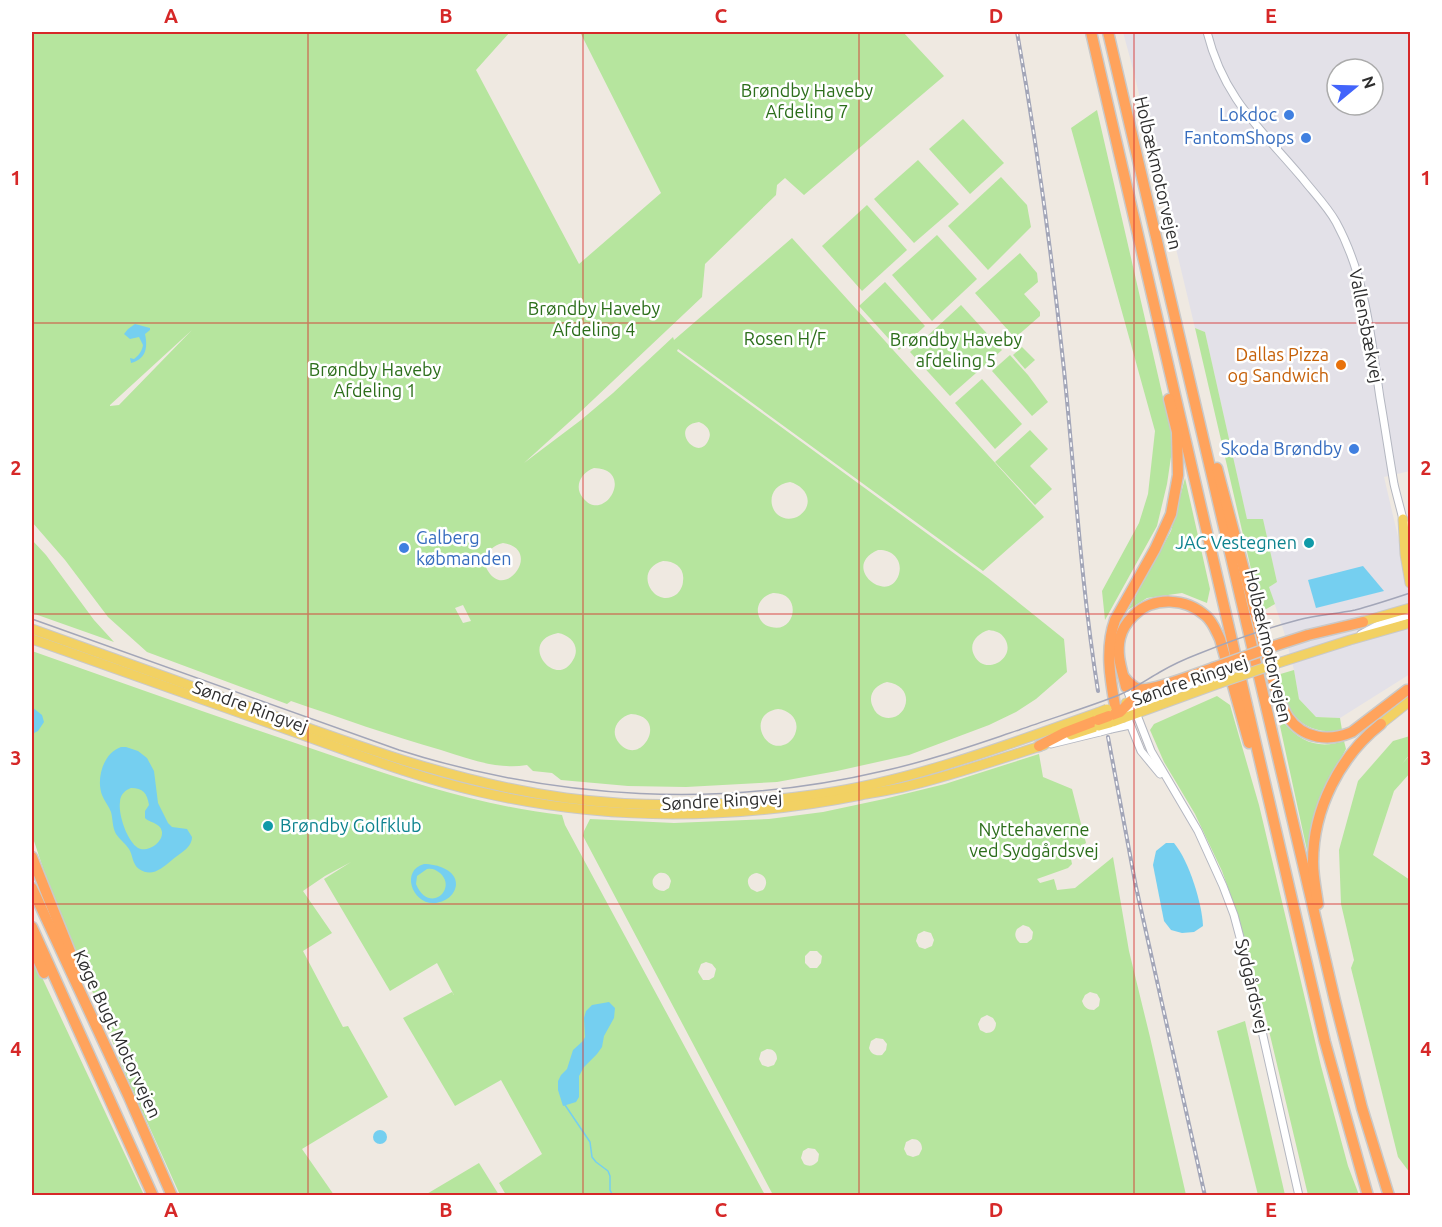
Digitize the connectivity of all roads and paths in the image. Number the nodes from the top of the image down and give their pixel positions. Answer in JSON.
{"nodes":[{"id":1,"x":1091,"y":32,"type":"edge"},
{"id":2,"x":1108,"y":32,"type":"edge"},
{"id":3,"x":1207,"y":32,"type":"edge"},
{"id":4,"x":1163,"y":342,"type":"junction"},
{"id":5,"x":1195,"y":406,"type":"junction"},
{"id":6,"x":1403,"y":519,"type":"junction"},
{"id":7,"x":1410,"y":536,"type":"edge"},
{"id":8,"x":1410,"y":553,"type":"edge"},
{"id":9,"x":1410,"y":583,"type":"edge"},
{"id":10,"x":1410,"y":610,"type":"edge"},
{"id":11,"x":1363,"y":622,"type":"joint"},
{"id":12,"x":1410,"y":623,"type":"edge"},
{"id":13,"x":32,"y":629,"type":"edge"},
{"id":14,"x":32,"y":639,"type":"edge"},
{"id":15,"x":1350,"y":640,"type":"junction"},
{"id":16,"x":1214,"y":671,"type":"junction"},
{"id":17,"x":1125,"y":682,"type":"junction"},
{"id":18,"x":1409,"y":689,"type":"edge"},
{"id":19,"x":1410,"y":703,"type":"edge"},
{"id":20,"x":1116,"y":716,"type":"junction"},
{"id":21,"x":1381,"y":724,"type":"joint"},
{"id":22,"x":1039,"y":746,"type":"joint"},
{"id":23,"x":1172,"y":788,"type":"junction"},
{"id":24,"x":1271,"y":805,"type":"junction"},
{"id":25,"x":32,"y":857,"type":"edge"},
{"id":26,"x":32,"y":888,"type":"edge"},
{"id":27,"x":32,"y":927,"type":"edge"},
{"id":28,"x":32,"y":946,"type":"edge"},
{"id":29,"x":1335,"y":1001,"type":"junction"},
{"id":30,"x":129,"y":1097,"type":"junction"},
{"id":31,"x":122,"y":1129,"type":"junction"},
{"id":32,"x":153,"y":1196,"type":"edge"},
{"id":33,"x":172,"y":1196,"type":"edge"},
{"id":34,"x":1299,"y":1196,"type":"edge"},
{"id":35,"x":1368,"y":1196,"type":"edge"},
{"id":36,"x":1389,"y":1196,"type":"edge"}],
"edges":[{"from":1,"to":4,"type":"highway","name":"Holbækmotorvejen"},
{"from":2,"to":5,"type":"highway","name":"Holbækmotorvejen"},
{"from":3,"to":6,"type":"street","name":"Vallensbækvej"},
{"from":4,"to":20,"type":"highway"},
{"from":4,"to":24,"type":"highway","name":"Holbækmotorvejen"},
{"from":5,"to":18,"type":"highway"},
{"from":5,"to":29,"type":"highway","name":"Holbækmotorvejen"},
{"from":6,"to":7,"type":"street","name":"Vallensbækvej"},
{"from":6,"to":8,"type":"street","name":"Vallensbækvej"},
{"from":6,"to":9,"type":"main road"},
{"from":10,"to":11,"type":"main road"},
{"from":10,"to":15,"type":"street"},
{"from":11,"to":16,"type":"highway","bridge":true},
{"from":12,"to":15,"type":"main road","name":"Søndre Ringvej"},
{"from":13,"to":20,"type":"main road","name":"Søndre Ringvej"},
{"from":14,"to":22,"type":"main road","name":"Søndre Ringvej"},
{"from":15,"to":20,"type":"main road","name":"Søndre Ringvej","bridge":true},
{"from":16,"to":17,"type":"highway"},
{"from":16,"to":20,"type":"main road","name":"Søndre Ringvej"},
{"from":17,"to":20,"type":"street","name":"Sydgårdsvej"},
{"from":17,"to":24,"type":"highway"},
{"from":19,"to":21,"type":"main road"},
{"from":20,"to":22,"type":"highway"},
{"from":20,"to":23,"type":"street","name":"Sydgårdsvej"},
{"from":20,"to":23,"type":"street","name":"Sydgårdsvej"},
{"from":21,"to":29,"type":"highway"},
{"from":23,"to":34,"type":"street","name":"Sydgårdsvej"},
{"from":24,"to":35,"type":"highway","name":"Holbækmotorvejen"},
{"from":25,"to":30,"type":"highway"},
{"from":26,"to":30,"type":"highway","name":"Køge Bugt Motorvejen"},
{"from":27,"to":31,"type":"highway","name":"Køge Bugt Motorvejen"},
{"from":28,"to":31,"type":"highway"},
{"from":29,"to":36,"type":"highway","name":"Holbækmotorvejen"},
{"from":30,"to":33,"type":"highway","name":"Køge Bugt Motorvejen"},
{"from":31,"to":32,"type":"highway","name":"Køge Bugt Motorvejen"}]}
